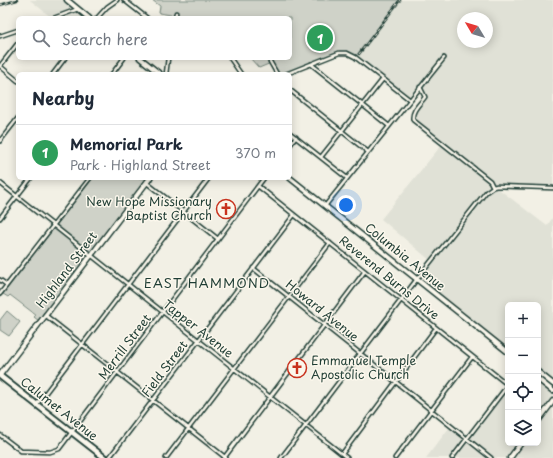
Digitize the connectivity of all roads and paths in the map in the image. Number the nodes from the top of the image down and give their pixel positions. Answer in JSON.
{"nodes":[{"id":1,"x":67,"y":0,"type":"edge"},
{"id":2,"x":116,"y":0,"type":"edge"},
{"id":3,"x":124,"y":0,"type":"edge"},
{"id":4,"x":78,"y":9,"type":"junction"},
{"id":5,"x":59,"y":16,"type":"edge"},
{"id":6,"x":87,"y":16,"type":"edge"},
{"id":7,"x":98,"y":16,"type":"edge"},
{"id":8,"x":144,"y":16,"type":"edge"},
{"id":9,"x":16,"y":31,"type":"edge"},
{"id":10,"x":0,"y":36,"type":"edge"},
{"id":11,"x":16,"y":46,"type":"edge"},
{"id":12,"x":444,"y":58,"type":"dead end"},
{"id":13,"x":64,"y":60,"type":"edge"},
{"id":14,"x":122,"y":60,"type":"edge"},
{"id":15,"x":142,"y":60,"type":"edge"},
{"id":16,"x":168,"y":60,"type":"edge"},
{"id":17,"x":231,"y":60,"type":"edge"},
{"id":18,"x":269,"y":60,"type":"edge"},
{"id":19,"x":311,"y":64,"type":"junction"},
{"id":20,"x":0,"y":66,"type":"edge"},
{"id":21,"x":54,"y":72,"type":"edge"},
{"id":22,"x":114,"y":72,"type":"edge"},
{"id":23,"x":158,"y":72,"type":"edge"},
{"id":24,"x":166,"y":72,"type":"edge"},
{"id":25,"x":240,"y":72,"type":"edge"},
{"id":26,"x":275,"y":72,"type":"edge"},
{"id":27,"x":291,"y":72,"type":"edge"},
{"id":28,"x":16,"y":79,"type":"edge"},
{"id":29,"x":383,"y":79,"type":"junction"},
{"id":30,"x":420,"y":86,"type":"junction"},
{"id":31,"x":292,"y":92,"type":"edge"},
{"id":32,"x":410,"y":100,"type":"junction"},
{"id":33,"x":362,"y":105,"type":"junction"},
{"id":34,"x":16,"y":121,"type":"edge"},
{"id":35,"x":389,"y":126,"type":"junction"},
{"id":36,"x":341,"y":131,"type":"junction"},
{"id":37,"x":292,"y":134,"type":"edge"},
{"id":38,"x":296,"y":137,"type":"junction"},
{"id":39,"x":0,"y":141,"type":"edge"},
{"id":40,"x":292,"y":142,"type":"edge"},
{"id":41,"x":368,"y":152,"type":"junction"},
{"id":42,"x":320,"y":157,"type":"junction"},
{"id":43,"x":347,"y":178,"type":"junction"},
{"id":44,"x":29,"y":180,"type":"edge"},
{"id":45,"x":88,"y":180,"type":"edge"},
{"id":46,"x":149,"y":180,"type":"edge"},
{"id":47,"x":207,"y":180,"type":"edge"},
{"id":48,"x":262,"y":180,"type":"edge"},
{"id":49,"x":292,"y":180,"type":"edge"},
{"id":50,"x":0,"y":183,"type":"edge"},
{"id":51,"x":147,"y":183,"type":"junction"},
{"id":52,"x":258,"y":186,"type":"junction"},
{"id":53,"x":493,"y":187,"type":"junction"},
{"id":54,"x":553,"y":188,"type":"edge"},
{"id":55,"x":16,"y":196,"type":"junction"},
{"id":56,"x":325,"y":206,"type":"junction"},
{"id":57,"x":183,"y":212,"type":"junction"},
{"id":58,"x":294,"y":215,"type":"junction"},
{"id":59,"x":0,"y":218,"type":"edge"},
{"id":60,"x":53,"y":226,"type":"junction"},
{"id":61,"x":218,"y":239,"type":"junction"},
{"id":62,"x":330,"y":243,"type":"junction"},
{"id":63,"x":91,"y":255,"type":"junction"},
{"id":64,"x":253,"y":268,"type":"junction"},
{"id":65,"x":365,"y":271,"type":"junction"},
{"id":66,"x":417,"y":279,"type":"junction"},
{"id":67,"x":0,"y":280,"type":"edge"},
{"id":68,"x":128,"y":284,"type":"junction"},
{"id":69,"x":7,"y":286,"type":"junction"},
{"id":70,"x":0,"y":294,"type":"edge"},
{"id":71,"x":289,"y":296,"type":"junction"},
{"id":72,"x":401,"y":300,"type":"junction"},
{"id":73,"x":162,"y":312,"type":"junction"},
{"id":74,"x":45,"y":315,"type":"junction"},
{"id":75,"x":325,"y":325,"type":"junction"},
{"id":76,"x":436,"y":328,"type":"junction"},
{"id":77,"x":199,"y":340,"type":"junction"},
{"id":78,"x":82,"y":344,"type":"junction"},
{"id":79,"x":505,"y":350,"type":"edge"},
{"id":80,"x":361,"y":353,"type":"junction"},
{"id":81,"x":472,"y":357,"type":"junction"},
{"id":82,"x":234,"y":369,"type":"junction"},
{"id":83,"x":117,"y":372,"type":"junction"},
{"id":84,"x":540,"y":374,"type":"edge"},
{"id":85,"x":0,"y":375,"type":"edge"},
{"id":86,"x":396,"y":381,"type":"junction"},
{"id":87,"x":541,"y":381,"type":"edge"},
{"id":88,"x":505,"y":383,"type":"edge"},
{"id":89,"x":553,"y":384,"type":"edge"},
{"id":90,"x":505,"y":389,"type":"edge"},
{"id":91,"x":553,"y":391,"type":"edge"},
{"id":92,"x":270,"y":397,"type":"junction"},
{"id":93,"x":153,"y":400,"type":"junction"},
{"id":94,"x":553,"y":401,"type":"edge"},
{"id":95,"x":37,"y":405,"type":"junction"},
{"id":96,"x":432,"y":410,"type":"junction"},
{"id":97,"x":541,"y":417,"type":"edge"},
{"id":98,"x":306,"y":426,"type":"junction"},
{"id":99,"x":189,"y":428,"type":"junction"},
{"id":100,"x":72,"y":432,"type":"junction"},
{"id":101,"x":0,"y":435,"type":"edge"},
{"id":102,"x":467,"y":438,"type":"junction"},
{"id":103,"x":520,"y":446,"type":"edge"},
{"id":104,"x":342,"y":454,"type":"junction"},
{"id":105,"x":105,"y":458,"type":"edge"},
{"id":106,"x":109,"y":458,"type":"edge"},
{"id":107,"x":166,"y":458,"type":"edge"},
{"id":108,"x":225,"y":458,"type":"edge"},
{"id":109,"x":281,"y":458,"type":"edge"},
{"id":110,"x":347,"y":458,"type":"edge"},
{"id":111,"x":395,"y":458,"type":"edge"},
{"id":112,"x":452,"y":458,"type":"edge"},
{"id":113,"x":492,"y":458,"type":"edge"},
{"id":114,"x":510,"y":458,"type":"edge"}],
"edges":[{"from":1,"to":4,"type":"street"},
{"from":2,"to":7,"type":"street"},
{"from":3,"to":8,"type":"street"},
{"from":4,"to":5,"type":"street"},
{"from":4,"to":6,"type":"street"},
{"from":9,"to":10,"type":"street"},
{"from":11,"to":20,"type":"street"},
{"from":12,"to":30,"type":"street"},
{"from":13,"to":21,"type":"street"},
{"from":14,"to":22,"type":"street"},
{"from":15,"to":23,"type":"street"},
{"from":16,"to":24,"type":"street"},
{"from":17,"to":25,"type":"street"},
{"from":18,"to":26,"type":"street"},
{"from":19,"to":27,"type":"street"},
{"from":19,"to":29,"type":"street"},
{"from":19,"to":33,"type":"street"},
{"from":20,"to":28,"type":"street"},
{"from":29,"to":32,"type":"street"},
{"from":29,"to":33,"type":"street"},
{"from":30,"to":32,"type":"street"},
{"from":30,"to":53,"type":"street"},
{"from":31,"to":36,"type":"street"},
{"from":32,"to":35,"type":"street"},
{"from":33,"to":35,"type":"street"},
{"from":33,"to":36,"type":"street"},
{"from":34,"to":39,"type":"street"},
{"from":35,"to":41,"type":"street"},
{"from":36,"to":41,"type":"street"},
{"from":36,"to":42,"type":"street"},
{"from":37,"to":38,"type":"street"},
{"from":38,"to":40,"type":"street"},
{"from":38,"to":42,"type":"street"},
{"from":41,"to":43,"type":"street"},
{"from":42,"to":43,"type":"street"},
{"from":43,"to":56,"type":"street"},
{"from":44,"to":55,"type":"street"},
{"from":45,"to":60,"type":"street"},
{"from":46,"to":51,"type":"street","name":"Highland Street"},
{"from":47,"to":57,"type":"street"},
{"from":48,"to":52,"type":"street","name":"Merrill Street"},
{"from":49,"to":56,"type":"street","name":"Columbia Avenue"},
{"from":50,"to":55,"type":"street","name":"Tapper Avenue"},
{"from":51,"to":57,"type":"street"},
{"from":51,"to":63,"type":"street","name":"Highland Street"},
{"from":52,"to":58,"type":"street","name":"Reverend Burns Drive"},
{"from":52,"to":61,"type":"street","name":"Merrill Street"},
{"from":53,"to":54,"type":"street"},
{"from":53,"to":66,"type":"street"},
{"from":55,"to":59,"type":"street"},
{"from":55,"to":60,"type":"street","name":"Tapper Avenue"},
{"from":56,"to":66,"type":"street","name":"Columbia Avenue"},
{"from":57,"to":61,"type":"street"},
{"from":57,"to":68,"type":"street"},
{"from":58,"to":62,"type":"street","name":"Reverend Burns Drive"},
{"from":58,"to":64,"type":"street","name":"Field Street"},
{"from":60,"to":63,"type":"street","name":"Tapper Avenue"},
{"from":60,"to":69,"type":"street"},
{"from":61,"to":73,"type":"street","name":"Merrill Street"},
{"from":62,"to":65,"type":"street","name":"Reverend Burns Drive"},
{"from":62,"to":71,"type":"street"},
{"from":63,"to":68,"type":"street","name":"Tapper Avenue"},
{"from":63,"to":74,"type":"street","name":"Highland Street"},
{"from":64,"to":71,"type":"street","name":"Howard Avenue"},
{"from":64,"to":77,"type":"street","name":"Field Street"},
{"from":65,"to":72,"type":"street","name":"Reverend Burns Drive"},
{"from":65,"to":75,"type":"street"},
{"from":66,"to":72,"type":"street"},
{"from":66,"to":79,"type":"street","name":"Columbia Avenue"},
{"from":67,"to":69,"type":"street"},
{"from":68,"to":73,"type":"street","name":"Tapper Avenue"},
{"from":68,"to":78,"type":"street"},
{"from":69,"to":70,"type":"street"},
{"from":71,"to":75,"type":"street","name":"Howard Avenue"},
{"from":71,"to":82,"type":"street"},
{"from":72,"to":76,"type":"street","name":"Reverend Burns Drive"},
{"from":72,"to":80,"type":"street"},
{"from":73,"to":77,"type":"street","name":"Tapper Avenue"},
{"from":73,"to":83,"type":"street","name":"Merrill Street"},
{"from":74,"to":78,"type":"street"},
{"from":74,"to":85,"type":"street","name":"Highland Street"},
{"from":75,"to":80,"type":"street","name":"Howard Avenue"},
{"from":75,"to":92,"type":"street"},
{"from":76,"to":81,"type":"street","name":"Reverend Burns Drive"},
{"from":76,"to":86,"type":"street"},
{"from":77,"to":82,"type":"street","name":"Tapper Avenue"},
{"from":77,"to":93,"type":"street","name":"Field Street"},
{"from":78,"to":83,"type":"street"},
{"from":78,"to":95,"type":"street"},
{"from":80,"to":86,"type":"street","name":"Howard Avenue"},
{"from":80,"to":98,"type":"street"},
{"from":81,"to":88,"type":"street","name":"Reverend Burns Drive"},
{"from":81,"to":96,"type":"street"},
{"from":82,"to":92,"type":"street","name":"Tapper Avenue"},
{"from":82,"to":99,"type":"street"},
{"from":83,"to":93,"type":"street"},
{"from":83,"to":100,"type":"street","name":"Merrill Street"},
{"from":84,"to":89,"type":"street"},
{"from":85,"to":95,"type":"main road","name":"Calumet Avenue"},
{"from":86,"to":96,"type":"street","name":"Howard Avenue"},
{"from":86,"to":104,"type":"street"},
{"from":87,"to":91,"type":"street"},
{"from":90,"to":102,"type":"street"},
{"from":92,"to":98,"type":"street","name":"Tapper Avenue"},
{"from":92,"to":108,"type":"street"},
{"from":93,"to":99,"type":"street"},
{"from":93,"to":106,"type":"street","name":"Field Street"},
{"from":94,"to":97,"type":"street"},
{"from":95,"to":100,"type":"main road","name":"Calumet Avenue"},
{"from":96,"to":102,"type":"street","name":"Howard Avenue"},
{"from":96,"to":111,"type":"street"},
{"from":98,"to":104,"type":"street","name":"Tapper Avenue"},
{"from":98,"to":109,"type":"street"},
{"from":99,"to":107,"type":"street"},
{"from":99,"to":108,"type":"street"},
{"from":100,"to":101,"type":"street","name":"Merrill Street"},
{"from":100,"to":105,"type":"main road","name":"Calumet Avenue"},
{"from":102,"to":112,"type":"street"},
{"from":102,"to":113,"type":"street","name":"Howard Avenue"},
{"from":103,"to":114,"type":"street"},
{"from":104,"to":110,"type":"street","name":"Tapper Avenue"}]}
